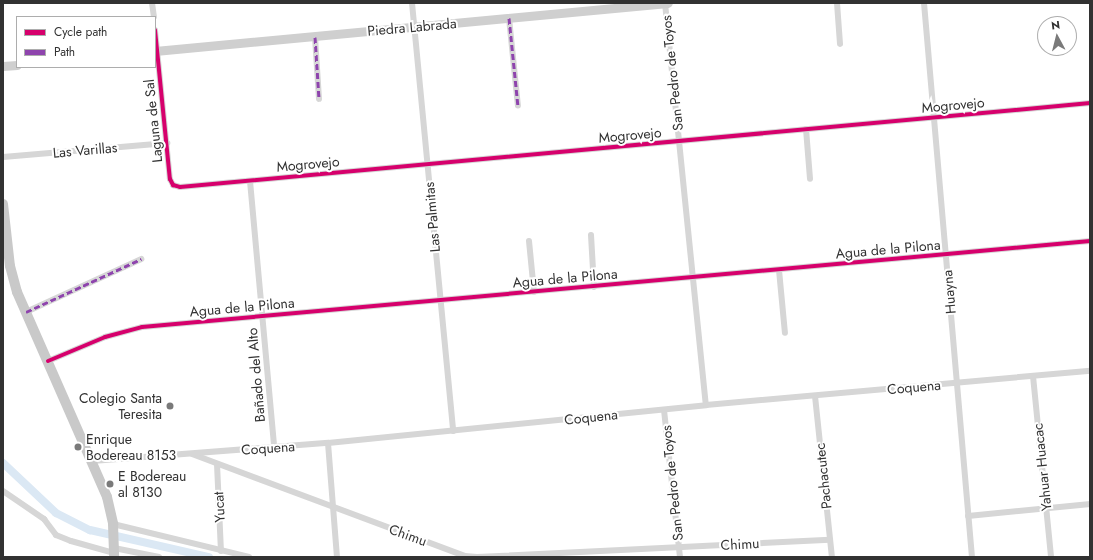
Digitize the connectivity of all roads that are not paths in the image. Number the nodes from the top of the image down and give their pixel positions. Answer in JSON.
{"nodes":[{"id":1,"x":152,"y":3,"type":"edge"},
{"id":2,"x":412,"y":3,"type":"edge"},
{"id":3,"x":665,"y":3,"type":"edge"},
{"id":4,"x":668,"y":3,"type":"edge"},
{"id":5,"x":837,"y":3,"type":"edge"},
{"id":6,"x":924,"y":3,"type":"edge"},
{"id":7,"x":154,"y":16,"type":"edge"},
{"id":8,"x":509,"y":18,"type":"junction"},
{"id":9,"x":414,"y":27,"type":"junction"},
{"id":10,"x":315,"y":36,"type":"junction"},
{"id":11,"x":840,"y":44,"type":"dead end"},
{"id":12,"x":156,"y":51,"type":"edge"},
{"id":13,"x":16,"y":65,"type":"edge"},
{"id":14,"x":3,"y":66,"type":"edge"},
{"id":15,"x":319,"y":99,"type":"dead end"},
{"id":16,"x":1090,"y":103,"type":"edge"},
{"id":17,"x":518,"y":106,"type":"dead end"},
{"id":18,"x":935,"y":118,"type":"junction"},
{"id":19,"x":806,"y":129,"type":"junction"},
{"id":20,"x":680,"y":141,"type":"junction"},
{"id":21,"x":166,"y":143,"type":"junction"},
{"id":22,"x":3,"y":157,"type":"edge"},
{"id":23,"x":427,"y":164,"type":"junction"},
{"id":24,"x":810,"y":179,"type":"dead end"},
{"id":25,"x":250,"y":181,"type":"junction"},
{"id":26,"x":173,"y":185,"type":"joint"},
{"id":27,"x":3,"y":204,"type":"edge"},
{"id":28,"x":591,"y":235,"type":"dead end"},
{"id":29,"x":5,"y":238,"type":"edge"},
{"id":30,"x":529,"y":241,"type":"dead end"},
{"id":31,"x":1090,"y":241,"type":"edge"},
{"id":32,"x":946,"y":255,"type":"junction"},
{"id":33,"x":141,"y":260,"type":"dead end"},
{"id":34,"x":779,"y":270,"type":"junction"},
{"id":35,"x":692,"y":278,"type":"junction"},
{"id":36,"x":594,"y":287,"type":"junction"},
{"id":37,"x":534,"y":292,"type":"junction"},
{"id":38,"x":440,"y":301,"type":"junction"},
{"id":39,"x":26,"y":312,"type":"junction"},
{"id":40,"x":262,"y":316,"type":"junction"},
{"id":41,"x":785,"y":334,"type":"dead end"},
{"id":42,"x":48,"y":361,"type":"junction"},
{"id":43,"x":1090,"y":371,"type":"edge"},
{"id":44,"x":1033,"y":376,"type":"junction"},
{"id":45,"x":956,"y":383,"type":"junction"},
{"id":46,"x":815,"y":396,"type":"junction"},
{"id":47,"x":706,"y":405,"type":"junction"},
{"id":48,"x":664,"y":410,"type":"junction"},
{"id":49,"x":453,"y":431,"type":"junction"},
{"id":50,"x":328,"y":443,"type":"junction"},
{"id":51,"x":274,"y":447,"type":"junction"},
{"id":52,"x":189,"y":453,"type":"junction"},
{"id":53,"x":92,"y":461,"type":"junction"},
{"id":54,"x":217,"y":464,"type":"junction"},
{"id":55,"x":3,"y":491,"type":"edge"},
{"id":56,"x":1090,"y":504,"type":"edge"},
{"id":57,"x":333,"y":507,"type":"junction"},
{"id":58,"x":1046,"y":508,"type":"junction"},
{"id":59,"x":968,"y":516,"type":"junction"},
{"id":60,"x":113,"y":524,"type":"junction"},
{"id":61,"x":830,"y":540,"type":"junction"},
{"id":62,"x":678,"y":547,"type":"junction"},
{"id":63,"x":221,"y":551,"type":"junction"},
{"id":64,"x":114,"y":553,"type":"edge"},
{"id":65,"x":159,"y":557,"type":"edge"},
{"id":66,"x":249,"y":557,"type":"edge"},
{"id":67,"x":337,"y":557,"type":"edge"},
{"id":68,"x":680,"y":557,"type":"edge"},
{"id":69,"x":832,"y":557,"type":"edge"},
{"id":70,"x":972,"y":557,"type":"edge"},
{"id":71,"x":1051,"y":557,"type":"edge"}],
"edges":[{"from":1,"to":7,"type":"street"},
{"from":2,"to":9,"type":"street","name":"Las Palmitas"},
{"from":3,"to":4,"type":"main road","name":"Piedra Labrada"},
{"from":3,"to":8,"type":"main road","name":"Piedra Labrada"},
{"from":3,"to":20,"type":"street","name":"San Pedro de Toyos"},
{"from":5,"to":11,"type":"street"},
{"from":6,"to":18,"type":"street","name":"Huayna"},
{"from":8,"to":9,"type":"main road","name":"Piedra Labrada"},
{"from":8,"to":17,"type":"street"},
{"from":9,"to":10,"type":"main road","name":"Piedra Labrada"},
{"from":9,"to":23,"type":"street","name":"Las Palmitas"},
{"from":10,"to":12,"type":"main road","name":"Piedra Labrada"},
{"from":10,"to":15,"type":"street"},
{"from":12,"to":21,"type":"street","name":"Laguna de Sal"},
{"from":13,"to":14,"type":"main road"},
{"from":16,"to":18,"type":"street","name":"Mogrovejo"},
{"from":18,"to":19,"type":"street","name":"Mogrovejo"},
{"from":18,"to":32,"type":"street","name":"Huayna"},
{"from":19,"to":20,"type":"street","name":"Mogrovejo"},
{"from":19,"to":24,"type":"street"},
{"from":20,"to":23,"type":"street","name":"Mogrovejo"},
{"from":20,"to":35,"type":"street","name":"San Pedro de Toyos"},
{"from":21,"to":22,"type":"street","name":"Las Varillas"},
{"from":21,"to":26,"type":"street","name":"Laguna de Sal"},
{"from":23,"to":25,"type":"street","name":"Mogrovejo"},
{"from":23,"to":38,"type":"street","name":"Las Palmitas"},
{"from":25,"to":26,"type":"street","name":"Mogrovejo"},
{"from":25,"to":40,"type":"street","name":"Bañado del Alto"},
{"from":27,"to":29,"type":"main road"},
{"from":28,"to":36,"type":"street"},
{"from":29,"to":39,"type":"main road"},
{"from":30,"to":37,"type":"street"},
{"from":31,"to":32,"type":"street","name":"Agua de la Pilona"},
{"from":32,"to":34,"type":"street","name":"Agua de la Pilona"},
{"from":32,"to":45,"type":"street","name":"Huayna"},
{"from":33,"to":39,"type":"street"},
{"from":34,"to":35,"type":"street","name":"Agua de la Pilona"},
{"from":34,"to":41,"type":"street"},
{"from":35,"to":36,"type":"street","name":"Agua de la Pilona"},
{"from":35,"to":47,"type":"street","name":"San Pedro de Toyos"},
{"from":36,"to":37,"type":"street","name":"Agua de la Pilona"},
{"from":37,"to":38,"type":"street","name":"Agua de la Pilona"},
{"from":38,"to":40,"type":"street","name":"Agua de la Pilona"},
{"from":38,"to":49,"type":"street","name":"Las Palmitas"},
{"from":39,"to":42,"type":"main road"},
{"from":40,"to":42,"type":"street","name":"Agua de la Pilona"},
{"from":40,"to":51,"type":"street","name":"Bañado del Alto"},
{"from":42,"to":53,"type":"main road"},
{"from":43,"to":44,"type":"street","name":"Coquena"},
{"from":44,"to":45,"type":"street","name":"Coquena"},
{"from":44,"to":58,"type":"street","name":"Yahuar Huacac"},
{"from":45,"to":46,"type":"street","name":"Coquena"},
{"from":45,"to":59,"type":"street","name":"Huayna"},
{"from":46,"to":47,"type":"street","name":"Coquena"},
{"from":46,"to":61,"type":"street","name":"Pachacutec"},
{"from":47,"to":48,"type":"street","name":"Coquena"},
{"from":48,"to":49,"type":"street","name":"Coquena"},
{"from":48,"to":62,"type":"street","name":"San Pedro de Toyos"},
{"from":49,"to":50,"type":"street","name":"Coquena"},
{"from":50,"to":51,"type":"street","name":"Coquena"},
{"from":50,"to":57,"type":"street"},
{"from":51,"to":52,"type":"street","name":"Coquena"},
{"from":52,"to":53,"type":"street","name":"Coquena"},
{"from":52,"to":54,"type":"street","name":"Chimu"},
{"from":53,"to":60,"type":"main road"},
{"from":54,"to":57,"type":"street","name":"Chimu"},
{"from":54,"to":63,"type":"street","name":"Yucat"},
{"from":55,"to":64,"type":"street"},
{"from":56,"to":58,"type":"street"},
{"from":57,"to":62,"type":"street","name":"Chimu"},
{"from":57,"to":67,"type":"street"},
{"from":58,"to":59,"type":"street"},
{"from":58,"to":71,"type":"street","name":"Yahuar Huacac"},
{"from":59,"to":70,"type":"street","name":"Huayna"},
{"from":60,"to":63,"type":"street"},
{"from":60,"to":64,"type":"main road"},
{"from":61,"to":62,"type":"street","name":"Chimu"},
{"from":61,"to":69,"type":"street","name":"Pachacutec"},
{"from":62,"to":68,"type":"street","name":"San Pedro de Toyos"},
{"from":63,"to":66,"type":"street"},
{"from":64,"to":65,"type":"street"}]}
